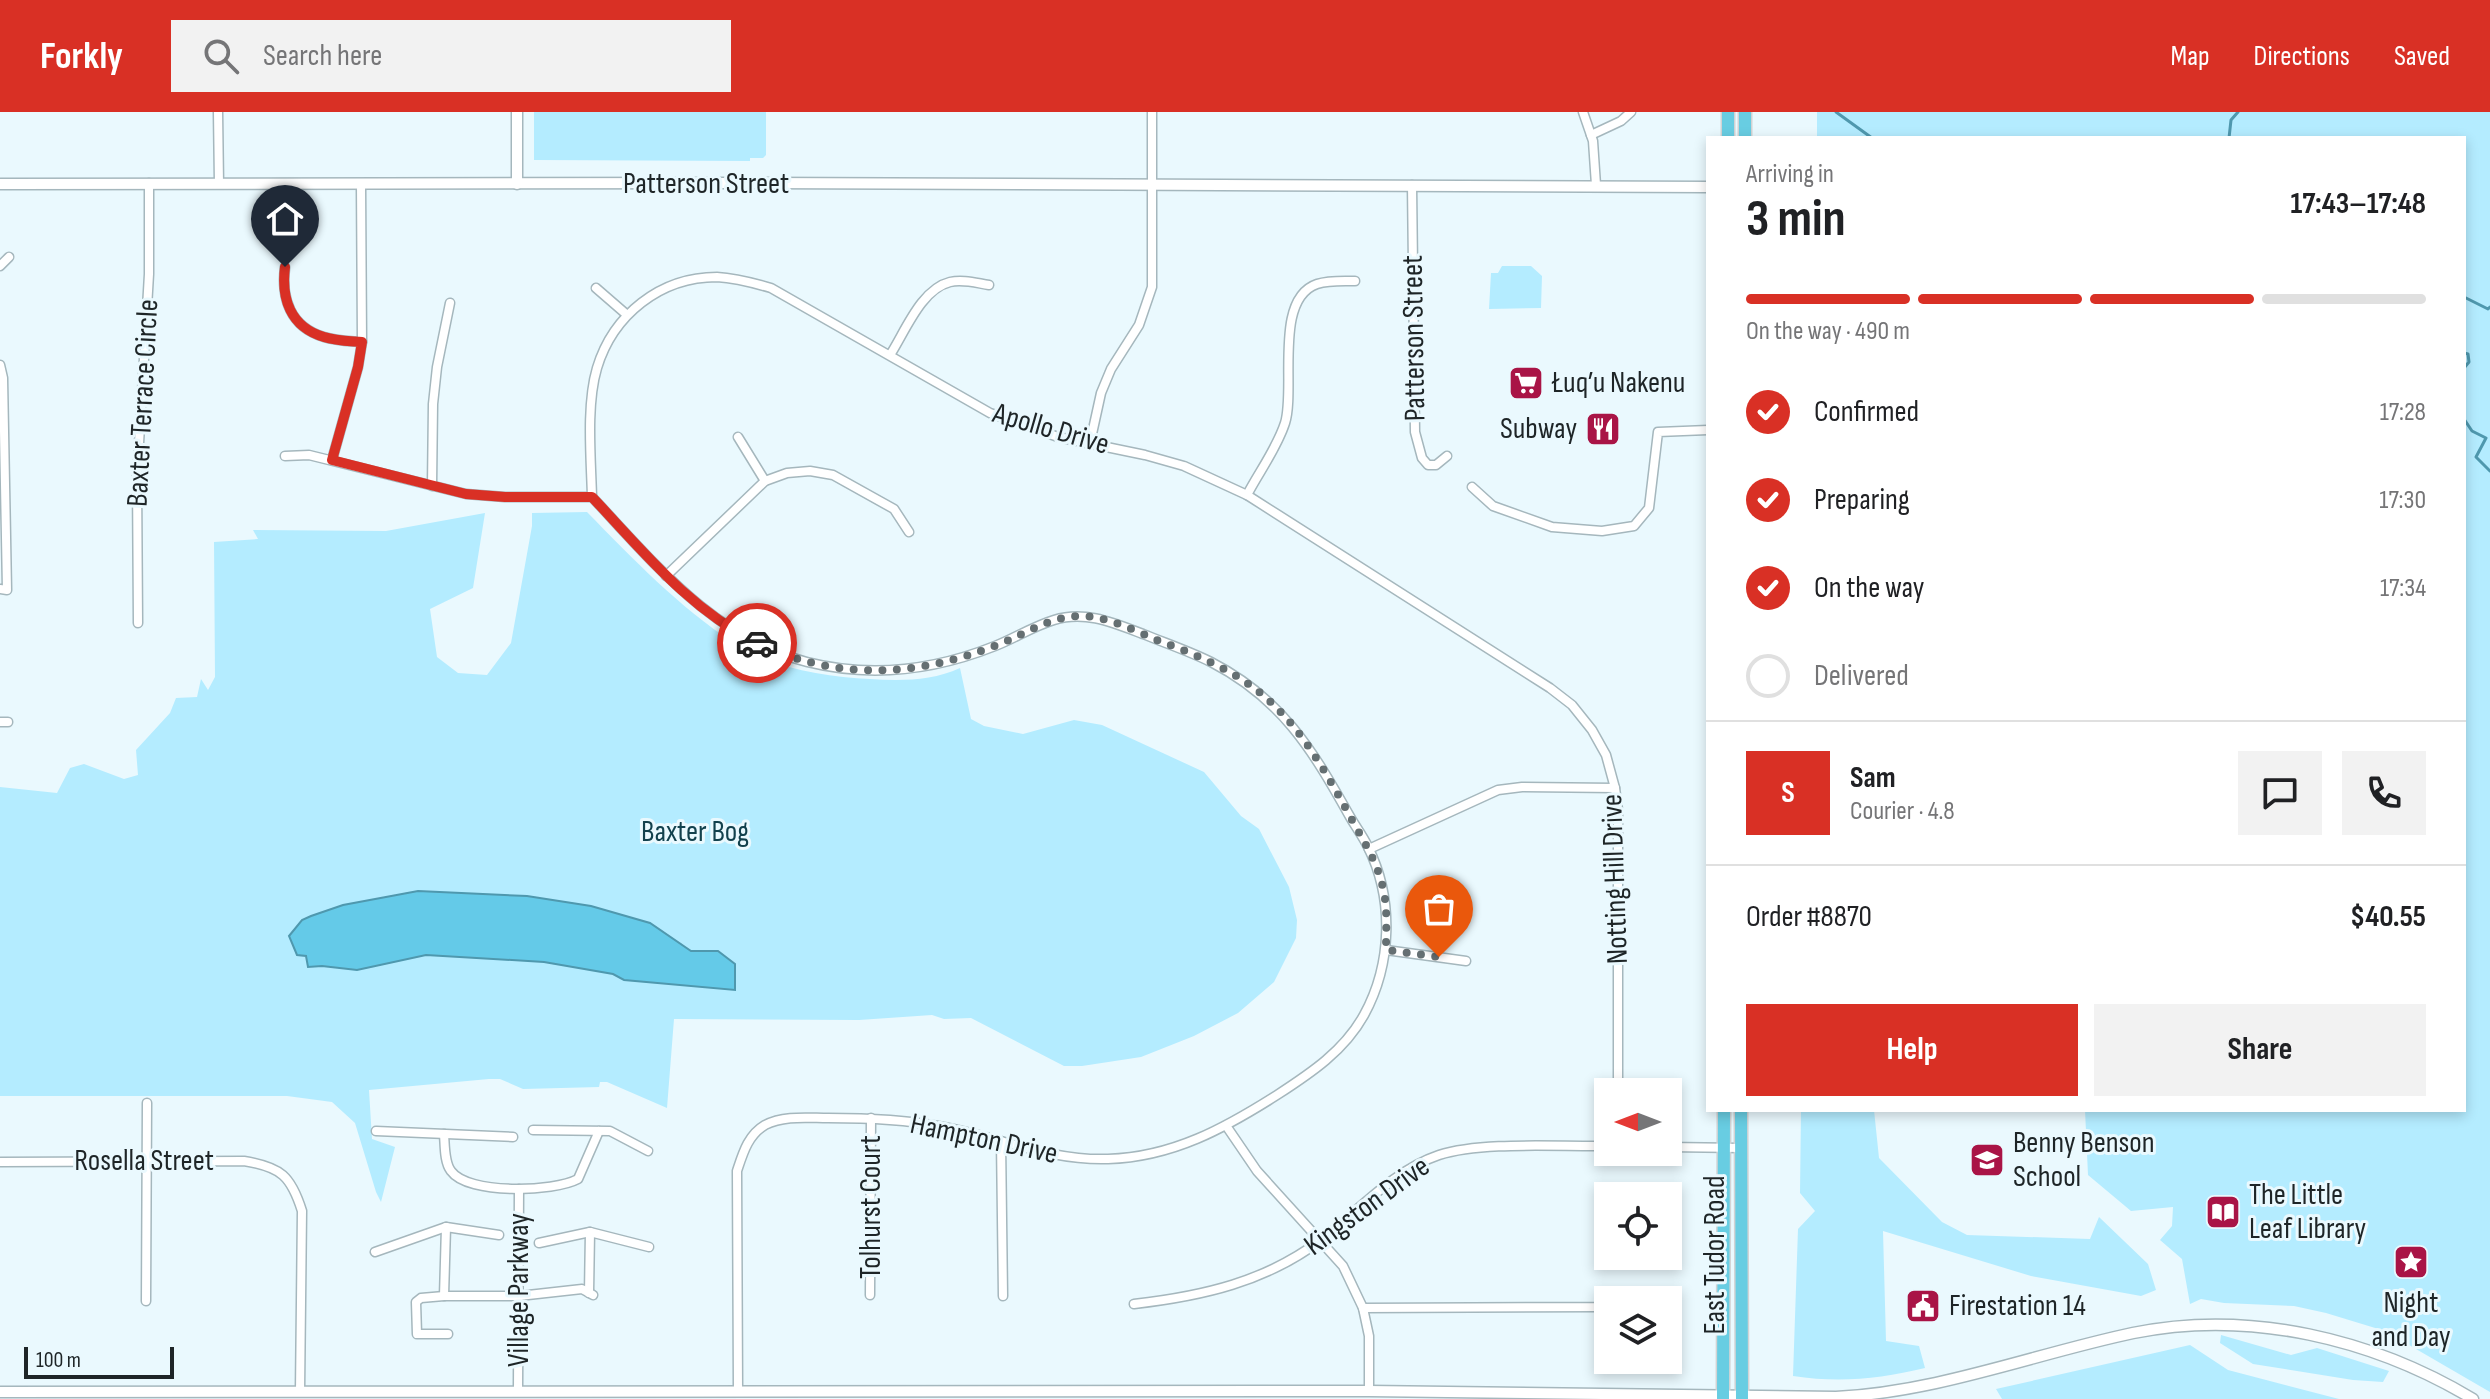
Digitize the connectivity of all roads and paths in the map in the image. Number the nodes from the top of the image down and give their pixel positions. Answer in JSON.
{"nodes":[{"id":1,"x":218,"y":112,"type":"edge"},
{"id":2,"x":517,"y":112,"type":"edge"},
{"id":3,"x":1152,"y":112,"type":"edge"},
{"id":4,"x":1583,"y":112,"type":"edge"},
{"id":5,"x":1631,"y":112,"type":"edge"},
{"id":6,"x":1728,"y":112,"type":"edge"},
{"id":7,"x":1745,"y":112,"type":"edge"},
{"id":8,"x":1591,"y":135,"type":"junction"},
{"id":9,"x":1728,"y":136,"type":"edge"},
{"id":10,"x":1745,"y":136,"type":"edge"},
{"id":11,"x":149,"y":183,"type":"junction"},
{"id":12,"x":0,"y":184,"type":"edge"},
{"id":13,"x":219,"y":184,"type":"junction"},
{"id":14,"x":361,"y":184,"type":"junction"},
{"id":15,"x":517,"y":184,"type":"junction"},
{"id":16,"x":1412,"y":185,"type":"junction"},
{"id":17,"x":1596,"y":185,"type":"junction"},
{"id":18,"x":1152,"y":186,"type":"junction"},
{"id":19,"x":1706,"y":187,"type":"edge"},
{"id":20,"x":9,"y":257,"type":"dead end"},
{"id":21,"x":0,"y":266,"type":"edge"},
{"id":22,"x":285,"y":267,"type":"dead end"},
{"id":23,"x":1355,"y":281,"type":"dead end"},
{"id":24,"x":989,"y":285,"type":"dead end"},
{"id":25,"x":596,"y":288,"type":"dead end"},
{"id":26,"x":450,"y":303,"type":"dead end"},
{"id":27,"x":626,"y":314,"type":"junction"},
{"id":28,"x":362,"y":342,"type":"junction"},
{"id":29,"x":890,"y":355,"type":"junction"},
{"id":30,"x":0,"y":365,"type":"edge"},
{"id":31,"x":1706,"y":430,"type":"edge"},
{"id":32,"x":738,"y":437,"type":"dead end"},
{"id":33,"x":1090,"y":443,"type":"junction"},
{"id":34,"x":285,"y":456,"type":"dead end"},
{"id":35,"x":1447,"y":456,"type":"dead end"},
{"id":36,"x":332,"y":460,"type":"junction"},
{"id":37,"x":765,"y":481,"type":"junction"},
{"id":38,"x":432,"y":486,"type":"junction"},
{"id":39,"x":1472,"y":487,"type":"dead end"},
{"id":40,"x":1247,"y":495,"type":"junction"},
{"id":41,"x":592,"y":497,"type":"junction"},
{"id":42,"x":909,"y":532,"type":"dead end"},
{"id":43,"x":666,"y":576,"type":"junction"},
{"id":44,"x":0,"y":589,"type":"edge"},
{"id":45,"x":138,"y":623,"type":"dead end"},
{"id":46,"x":1550,"y":688,"type":"joint"},
{"id":47,"x":1615,"y":788,"type":"junction"},
{"id":48,"x":1369,"y":849,"type":"junction"},
{"id":49,"x":1386,"y":950,"type":"junction"},
{"id":50,"x":1466,"y":961,"type":"dead end"},
{"id":51,"x":1618,"y":1078,"type":"edge"},
{"id":52,"x":147,"y":1103,"type":"dead end"},
{"id":53,"x":1724,"y":1112,"type":"edge"},
{"id":54,"x":1741,"y":1112,"type":"edge"},
{"id":55,"x":871,"y":1118,"type":"junction"},
{"id":56,"x":1227,"y":1127,"type":"junction"},
{"id":57,"x":533,"y":1130,"type":"dead end"},
{"id":58,"x":376,"y":1131,"type":"dead end"},
{"id":59,"x":599,"y":1131,"type":"junction"},
{"id":60,"x":444,"y":1134,"type":"junction"},
{"id":61,"x":513,"y":1137,"type":"dead end"},
{"id":62,"x":1001,"y":1141,"type":"junction"},
{"id":63,"x":1594,"y":1146,"type":"edge"},
{"id":64,"x":1682,"y":1147,"type":"edge"},
{"id":65,"x":1724,"y":1148,"type":"junction"},
{"id":66,"x":1741,"y":1148,"type":"junction"},
{"id":67,"x":648,"y":1151,"type":"dead end"},
{"id":68,"x":146,"y":1161,"type":"junction"},
{"id":69,"x":0,"y":1162,"type":"edge"},
{"id":70,"x":519,"y":1189,"type":"junction"},
{"id":71,"x":446,"y":1227,"type":"junction"},
{"id":72,"x":590,"y":1232,"type":"junction"},
{"id":73,"x":499,"y":1235,"type":"dead end"},
{"id":74,"x":1321,"y":1239,"type":"junction"},
{"id":75,"x":539,"y":1243,"type":"dead end"},
{"id":76,"x":649,"y":1247,"type":"dead end"},
{"id":77,"x":375,"y":1252,"type":"dead end"},
{"id":78,"x":870,"y":1295,"type":"dead end"},
{"id":79,"x":444,"y":1296,"type":"junction"},
{"id":80,"x":519,"y":1296,"type":"junction"},
{"id":81,"x":1003,"y":1296,"type":"dead end"},
{"id":82,"x":146,"y":1301,"type":"dead end"},
{"id":83,"x":1134,"y":1304,"type":"dead end"},
{"id":84,"x":1594,"y":1307,"type":"edge"},
{"id":85,"x":1363,"y":1308,"type":"junction"},
{"id":86,"x":448,"y":1334,"type":"dead end"},
{"id":87,"x":518,"y":1391,"type":"junction"},
{"id":88,"x":738,"y":1391,"type":"junction"},
{"id":89,"x":1369,"y":1391,"type":"junction"},
{"id":90,"x":0,"y":1392,"type":"edge"},
{"id":91,"x":300,"y":1392,"type":"junction"},
{"id":92,"x":445,"y":1395,"type":"edge"},
{"id":93,"x":1348,"y":1395,"type":"edge"},
{"id":94,"x":218,"y":1396,"type":"edge"},
{"id":95,"x":1050,"y":1396,"type":"edge"},
{"id":96,"x":1198,"y":1396,"type":"edge"},
{"id":97,"x":1723,"y":1397,"type":"edge"},
{"id":98,"x":1742,"y":1398,"type":"edge"},
{"id":99,"x":2473,"y":1399,"type":"edge"}],
"edges":[{"from":1,"to":13,"type":"street"},
{"from":2,"to":15,"type":"street"},
{"from":3,"to":18,"type":"street"},
{"from":4,"to":8,"type":"street"},
{"from":5,"to":8,"type":"street"},
{"from":6,"to":9,"type":"main road"},
{"from":7,"to":10,"type":"main road"},
{"from":8,"to":17,"type":"street"},
{"from":11,"to":12,"type":"street","name":"Patterson Street"},
{"from":11,"to":13,"type":"street","name":"Patterson Street"},
{"from":11,"to":45,"type":"street","name":"Baxter Terrace Circle"},
{"from":13,"to":14,"type":"street","name":"Patterson Street"},
{"from":14,"to":15,"type":"street","name":"Patterson Street"},
{"from":14,"to":28,"type":"street"},
{"from":15,"to":18,"type":"street","name":"Patterson Street"},
{"from":16,"to":17,"type":"street","name":"Patterson Street"},
{"from":16,"to":18,"type":"street","name":"Patterson Street"},
{"from":16,"to":35,"type":"street","name":"Patterson Street"},
{"from":17,"to":19,"type":"street","name":"Patterson Street"},
{"from":18,"to":33,"type":"street"},
{"from":20,"to":21,"type":"street"},
{"from":22,"to":28,"type":"street"},
{"from":23,"to":40,"type":"street"},
{"from":24,"to":29,"type":"street"},
{"from":25,"to":27,"type":"street"},
{"from":26,"to":38,"type":"street"},
{"from":27,"to":29,"type":"street","name":"Apollo Drive"},
{"from":27,"to":41,"type":"street","name":"Apollo Drive"},
{"from":28,"to":36,"type":"street"},
{"from":29,"to":33,"type":"street","name":"Apollo Drive"},
{"from":30,"to":44,"type":"street"},
{"from":31,"to":39,"type":"street"},
{"from":32,"to":37,"type":"street"},
{"from":33,"to":40,"type":"street","name":"Apollo Drive"},
{"from":34,"to":36,"type":"street"},
{"from":36,"to":38,"type":"street"},
{"from":37,"to":42,"type":"street"},
{"from":37,"to":43,"type":"street"},
{"from":38,"to":41,"type":"street"},
{"from":40,"to":46,"type":"street","name":"Apollo Drive"},
{"from":41,"to":43,"type":"street","name":"Hampton Drive"},
{"from":43,"to":48,"type":"street","name":"Hampton Drive"},
{"from":46,"to":47,"type":"street","name":"Notting Hill Drive"},
{"from":47,"to":48,"type":"street"},
{"from":47,"to":51,"type":"street","name":"Notting Hill Drive"},
{"from":48,"to":49,"type":"street","name":"Hampton Drive"},
{"from":49,"to":50,"type":"street"},
{"from":49,"to":56,"type":"street","name":"Hampton Drive"},
{"from":52,"to":68,"type":"street"},
{"from":53,"to":65,"type":"main road","name":"East Tudor Road"},
{"from":54,"to":66,"type":"main road","name":"East Tudor Road"},
{"from":55,"to":62,"type":"street","name":"Hampton Drive"},
{"from":55,"to":78,"type":"street","name":"Tolhurst Court"},
{"from":55,"to":88,"type":"street","name":"Hampton Drive"},
{"from":56,"to":62,"type":"street","name":"Hampton Drive"},
{"from":56,"to":74,"type":"street"},
{"from":57,"to":59,"type":"street"},
{"from":58,"to":60,"type":"street"},
{"from":59,"to":67,"type":"street"},
{"from":59,"to":70,"type":"street","name":"Village Parkway"},
{"from":60,"to":61,"type":"street"},
{"from":60,"to":70,"type":"street","name":"Village Parkway"},
{"from":62,"to":81,"type":"street"},
{"from":63,"to":74,"type":"street","name":"Kingston Drive"},
{"from":64,"to":65,"type":"street"},
{"from":65,"to":66,"type":"street"},
{"from":65,"to":97,"type":"main road","name":"East Tudor Road"},
{"from":66,"to":98,"type":"main road","name":"East Tudor Road"},
{"from":68,"to":69,"type":"street","name":"Rosella Street"},
{"from":68,"to":82,"type":"street"},
{"from":68,"to":91,"type":"street","name":"Rosella Street"},
{"from":70,"to":80,"type":"street","name":"Village Parkway"},
{"from":71,"to":73,"type":"street"},
{"from":71,"to":77,"type":"street"},
{"from":71,"to":79,"type":"street"},
{"from":72,"to":75,"type":"street"},
{"from":72,"to":76,"type":"street"},
{"from":72,"to":80,"type":"street"},
{"from":74,"to":83,"type":"street","name":"Kingston Drive"},
{"from":74,"to":85,"type":"street"},
{"from":79,"to":80,"type":"street"},
{"from":79,"to":86,"type":"street"},
{"from":80,"to":87,"type":"street","name":"Village Parkway"},
{"from":84,"to":85,"type":"street"},
{"from":85,"to":89,"type":"street"},
{"from":87,"to":88,"type":"street"},
{"from":87,"to":92,"type":"street"},
{"from":88,"to":95,"type":"street"},
{"from":89,"to":93,"type":"street"},
{"from":89,"to":97,"type":"street"},
{"from":90,"to":94,"type":"street"},
{"from":91,"to":92,"type":"street"},
{"from":91,"to":94,"type":"street"},
{"from":93,"to":96,"type":"street"},
{"from":95,"to":96,"type":"street"},
{"from":97,"to":98,"type":"street"},
{"from":98,"to":99,"type":"street"}]}
